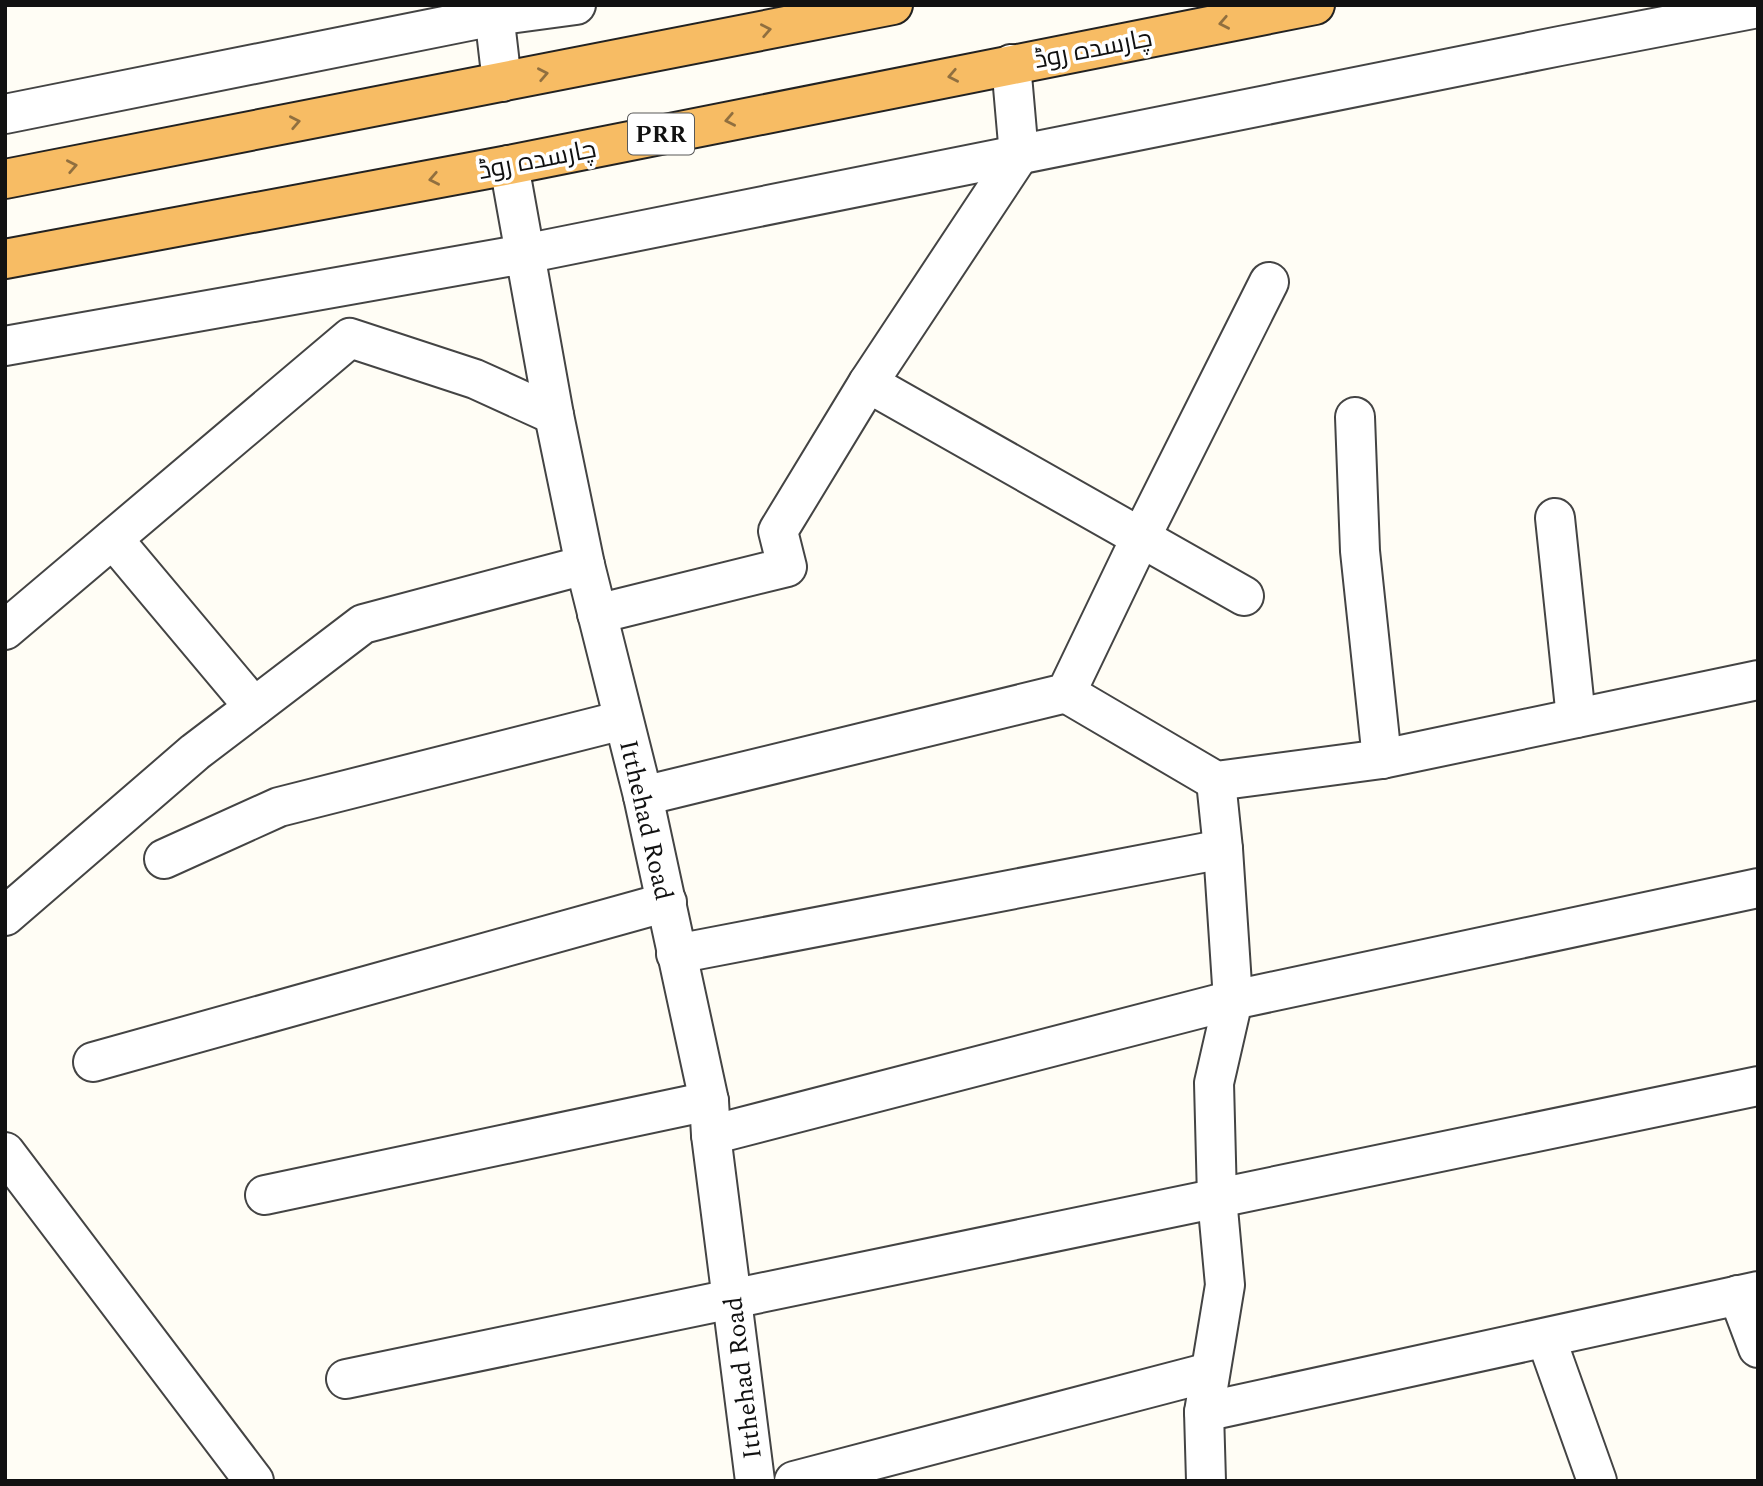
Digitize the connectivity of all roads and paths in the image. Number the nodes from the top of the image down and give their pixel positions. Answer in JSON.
{"nodes":[{"id":1,"x":576,"y":5,"type":"edge"},
{"id":2,"x":893,"y":5,"type":"edge"},
{"id":3,"x":1315,"y":5,"type":"edge"},
{"id":4,"x":1758,"y":8,"type":"edge"},
{"id":5,"x":493,"y":11,"type":"edge"},
{"id":6,"x":1011,"y":64,"type":"junction"},
{"id":7,"x":502,"y":82,"type":"junction"},
{"id":8,"x":5,"y":114,"type":"edge"},
{"id":9,"x":1019,"y":155,"type":"junction"},
{"id":10,"x":509,"y":164,"type":"junction"},
{"id":11,"x":5,"y":179,"type":"edge"},
{"id":12,"x":524,"y":254,"type":"junction"},
{"id":13,"x":5,"y":259,"type":"edge"},
{"id":14,"x":1269,"y":282,"type":"dead end"},
{"id":15,"x":5,"y":346,"type":"edge"},
{"id":16,"x":868,"y":383,"type":"junction"},
{"id":17,"x":554,"y":415,"type":"junction"},
{"id":18,"x":1355,"y":417,"type":"dead end"},
{"id":19,"x":1555,"y":518,"type":"dead end"},
{"id":20,"x":113,"y":539,"type":"junction"},
{"id":21,"x":1140,"y":539,"type":"junction"},
{"id":22,"x":585,"y":565,"type":"junction"},
{"id":23,"x":1244,"y":596,"type":"dead end"},
{"id":24,"x":597,"y":614,"type":"junction"},
{"id":25,"x":5,"y":630,"type":"edge"},
{"id":26,"x":1758,"y":680,"type":"edge"},
{"id":27,"x":1066,"y":693,"type":"junction"},
{"id":28,"x":254,"y":706,"type":"junction"},
{"id":29,"x":1576,"y":718,"type":"junction"},
{"id":30,"x":623,"y":720,"type":"junction"},
{"id":31,"x":1382,"y":759,"type":"junction"},
{"id":32,"x":1216,"y":781,"type":"junction"},
{"id":33,"x":643,"y":796,"type":"junction"},
{"id":34,"x":1223,"y":849,"type":"junction"},
{"id":35,"x":164,"y":859,"type":"dead end"},
{"id":36,"x":1758,"y":888,"type":"edge"},
{"id":37,"x":667,"y":902,"type":"junction"},
{"id":38,"x":5,"y":916,"type":"edge"},
{"id":39,"x":676,"y":954,"type":"junction"},
{"id":40,"x":1233,"y":1000,"type":"junction"},
{"id":41,"x":93,"y":1062,"type":"dead end"},
{"id":42,"x":1758,"y":1086,"type":"edge"},
{"id":43,"x":710,"y":1118,"type":"junction"},
{"id":44,"x":5,"y":1152,"type":"edge"},
{"id":45,"x":265,"y":1195,"type":"dead end"},
{"id":46,"x":1217,"y":1198,"type":"junction"},
{"id":47,"x":1748,"y":1293,"type":"edge"},
{"id":48,"x":733,"y":1300,"type":"junction"},
{"id":49,"x":1546,"y":1338,"type":"junction"},
{"id":50,"x":1758,"y":1348,"type":"edge"},
{"id":51,"x":1210,"y":1372,"type":"junction"},
{"id":52,"x":346,"y":1379,"type":"dead end"},
{"id":53,"x":1204,"y":1412,"type":"junction"},
{"id":54,"x":254,"y":1481,"type":"edge"},
{"id":55,"x":755,"y":1481,"type":"edge"},
{"id":56,"x":794,"y":1481,"type":"edge"},
{"id":57,"x":1206,"y":1481,"type":"edge"},
{"id":58,"x":1597,"y":1481,"type":"edge"}],
"edges":[{"from":1,"to":5,"type":"street"},
{"from":7,"to":2,"type":"highway","one_way":true},
{"from":3,"to":6,"type":"highway","name":"چارسدہ روڈ","number":"PRR","one_way":true},
{"from":4,"to":9,"type":"street"},
{"from":5,"to":7,"type":"street"},
{"from":5,"to":8,"type":"street"},
{"from":6,"to":9,"type":"street"},
{"from":6,"to":10,"type":"highway","name":"چارسدہ روڈ","number":"PRR","one_way":true},
{"from":11,"to":7,"type":"highway","one_way":true},
{"from":9,"to":12,"type":"street"},
{"from":9,"to":16,"type":"street"},
{"from":10,"to":12,"type":"street","name":"Itthehad Road"},
{"from":10,"to":13,"type":"highway","name":"چارسدہ روڈ","number":"PRR","one_way":true},
{"from":12,"to":15,"type":"street"},
{"from":12,"to":17,"type":"street","name":"Itthehad Road"},
{"from":14,"to":21,"type":"street"},
{"from":16,"to":21,"type":"street"},
{"from":16,"to":24,"type":"street"},
{"from":17,"to":20,"type":"street"},
{"from":17,"to":22,"type":"street","name":"Itthehad Road"},
{"from":18,"to":31,"type":"street"},
{"from":19,"to":29,"type":"street"},
{"from":20,"to":25,"type":"street"},
{"from":20,"to":28,"type":"street"},
{"from":21,"to":23,"type":"street"},
{"from":21,"to":27,"type":"street"},
{"from":22,"to":24,"type":"street","name":"Itthehad Road"},
{"from":22,"to":28,"type":"street"},
{"from":24,"to":30,"type":"street","name":"Itthehad Road"},
{"from":26,"to":29,"type":"street"},
{"from":27,"to":32,"type":"street"},
{"from":27,"to":33,"type":"street"},
{"from":28,"to":38,"type":"street"},
{"from":29,"to":31,"type":"street"},
{"from":30,"to":33,"type":"street","name":"Itthehad Road"},
{"from":30,"to":35,"type":"street"},
{"from":31,"to":32,"type":"street"},
{"from":32,"to":34,"type":"street"},
{"from":33,"to":37,"type":"street","name":"Itthehad Road"},
{"from":34,"to":39,"type":"street"},
{"from":34,"to":40,"type":"street"},
{"from":36,"to":40,"type":"street"},
{"from":37,"to":39,"type":"street","name":"Itthehad Road"},
{"from":37,"to":41,"type":"street"},
{"from":39,"to":43,"type":"street","name":"Itthehad Road"},
{"from":40,"to":43,"type":"street"},
{"from":40,"to":46,"type":"street"},
{"from":42,"to":46,"type":"street"},
{"from":43,"to":45,"type":"street"},
{"from":43,"to":48,"type":"street","name":"Itthehad Road"},
{"from":44,"to":54,"type":"street"},
{"from":46,"to":48,"type":"street"},
{"from":46,"to":51,"type":"street"},
{"from":47,"to":49,"type":"street"},
{"from":47,"to":50,"type":"street"},
{"from":48,"to":52,"type":"street"},
{"from":48,"to":55,"type":"street","name":"Itthehad Road"},
{"from":49,"to":53,"type":"street"},
{"from":49,"to":58,"type":"street"},
{"from":51,"to":53,"type":"street"},
{"from":51,"to":56,"type":"street"},
{"from":53,"to":57,"type":"street"}]}
